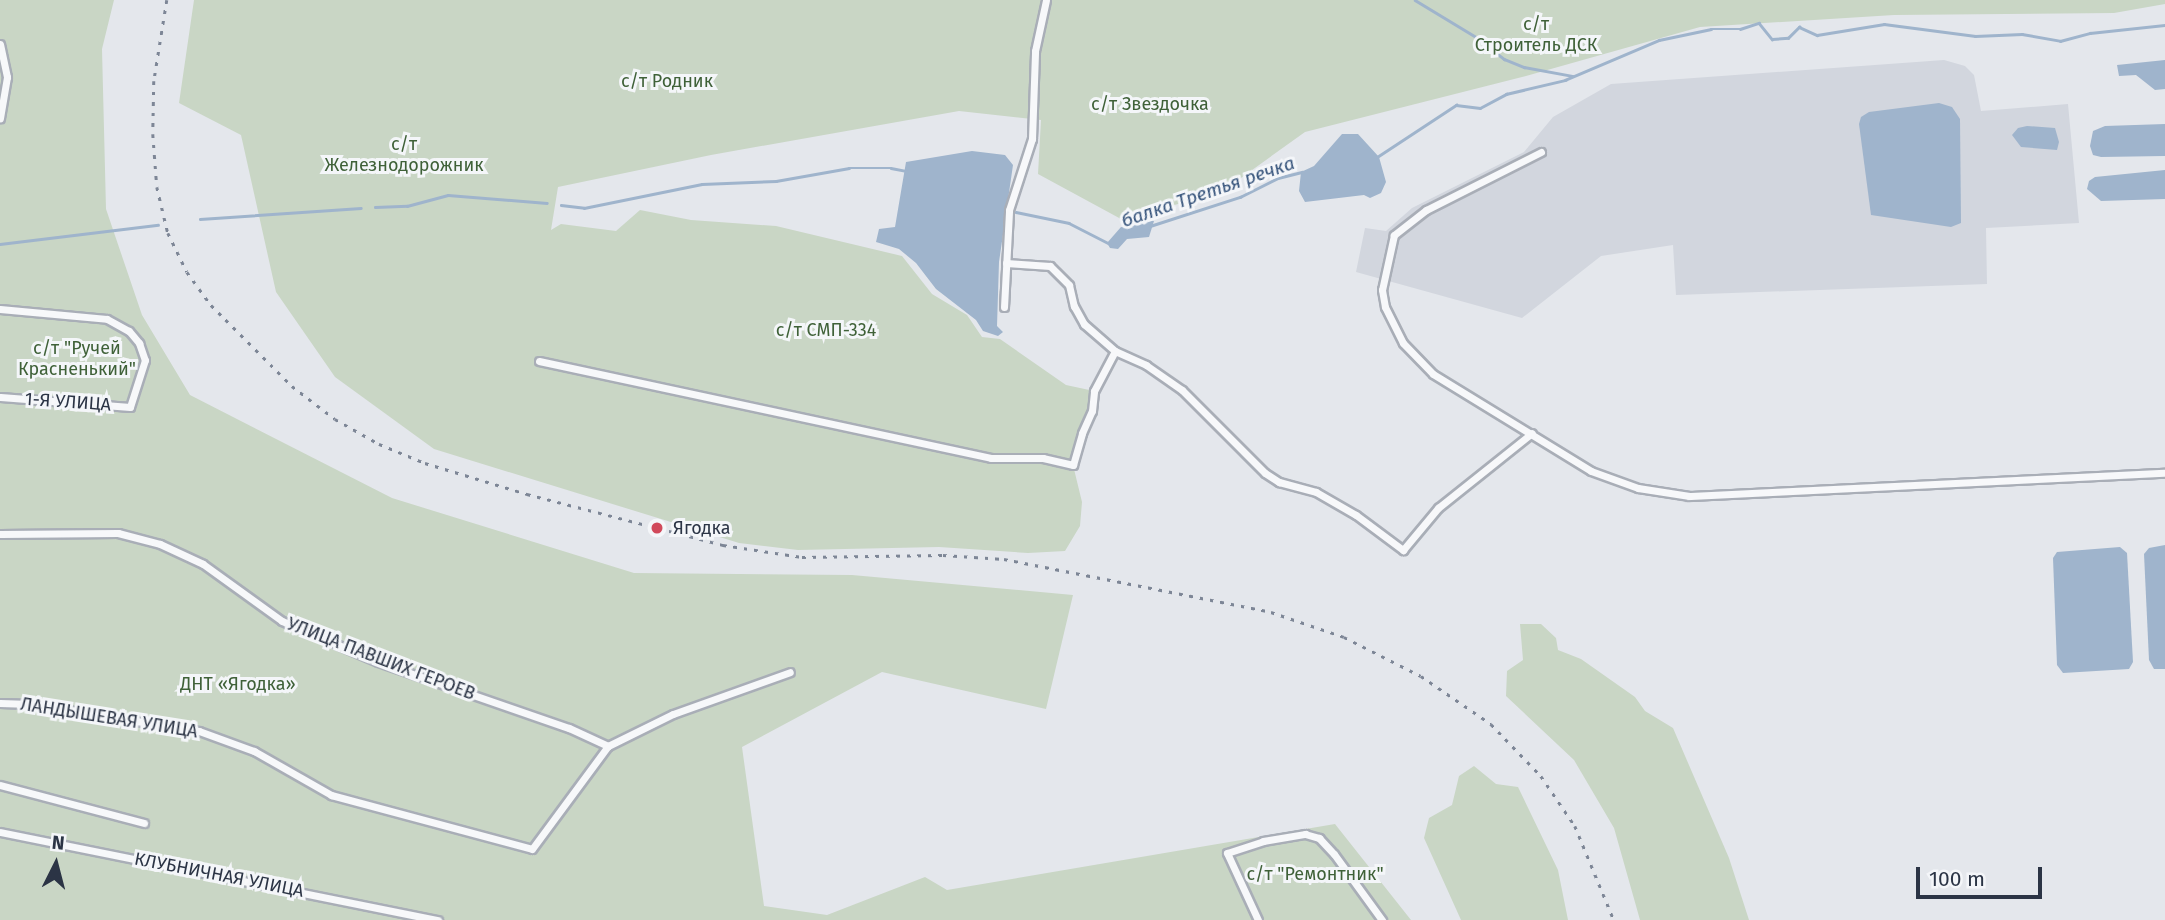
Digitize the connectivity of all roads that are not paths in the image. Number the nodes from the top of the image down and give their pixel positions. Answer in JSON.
{"nodes":[{"id":1,"x":1046,"y":0,"type":"edge"},
{"id":2,"x":0,"y":44,"type":"edge"},
{"id":3,"x":4,"y":77,"type":"edge"},
{"id":4,"x":0,"y":118,"type":"edge"},
{"id":5,"x":1541,"y":152,"type":"dead end"},
{"id":6,"x":1006,"y":263,"type":"junction"},
{"id":7,"x":1004,"y":307,"type":"dead end"},
{"id":8,"x":0,"y":309,"type":"edge"},
{"id":9,"x":1115,"y":351,"type":"junction"},
{"id":10,"x":539,"y":360,"type":"dead end"},
{"id":11,"x":0,"y":397,"type":"edge"},
{"id":12,"x":1532,"y":433,"type":"junction"},
{"id":13,"x":2165,"y":473,"type":"edge"},
{"id":14,"x":0,"y":534,"type":"edge"},
{"id":15,"x":790,"y":672,"type":"dead end"},
{"id":16,"x":0,"y":703,"type":"edge"},
{"id":17,"x":608,"y":746,"type":"junction"},
{"id":18,"x":0,"y":785,"type":"edge"},
{"id":19,"x":144,"y":823,"type":"dead end"},
{"id":20,"x":0,"y":832,"type":"edge"},
{"id":21,"x":438,"y":920,"type":"edge"},
{"id":22,"x":1258,"y":920,"type":"edge"},
{"id":23,"x":1382,"y":920,"type":"edge"}],
"edges":[{"from":1,"to":6,"type":"street"},
{"from":2,"to":3,"type":"street"},
{"from":3,"to":4,"type":"street"},
{"from":5,"to":12,"type":"street"},
{"from":6,"to":7,"type":"street"},
{"from":6,"to":9,"type":"street"},
{"from":8,"to":11,"type":"street","name":"1-Я УЛИЦА"},
{"from":9,"to":10,"type":"street"},
{"from":9,"to":12,"type":"street"},
{"from":12,"to":13,"type":"street"},
{"from":14,"to":17,"type":"street","name":"УЛИЦА ПАВШИХ ГЕРОЕВ"},
{"from":15,"to":17,"type":"street"},
{"from":16,"to":17,"type":"street","name":"ЛАНДЫШЕВАЯ УЛИЦА"},
{"from":18,"to":19,"type":"street"},
{"from":20,"to":21,"type":"street","name":"КЛУБНИЧНАЯ УЛИЦА"},
{"from":22,"to":23,"type":"street"}]}
